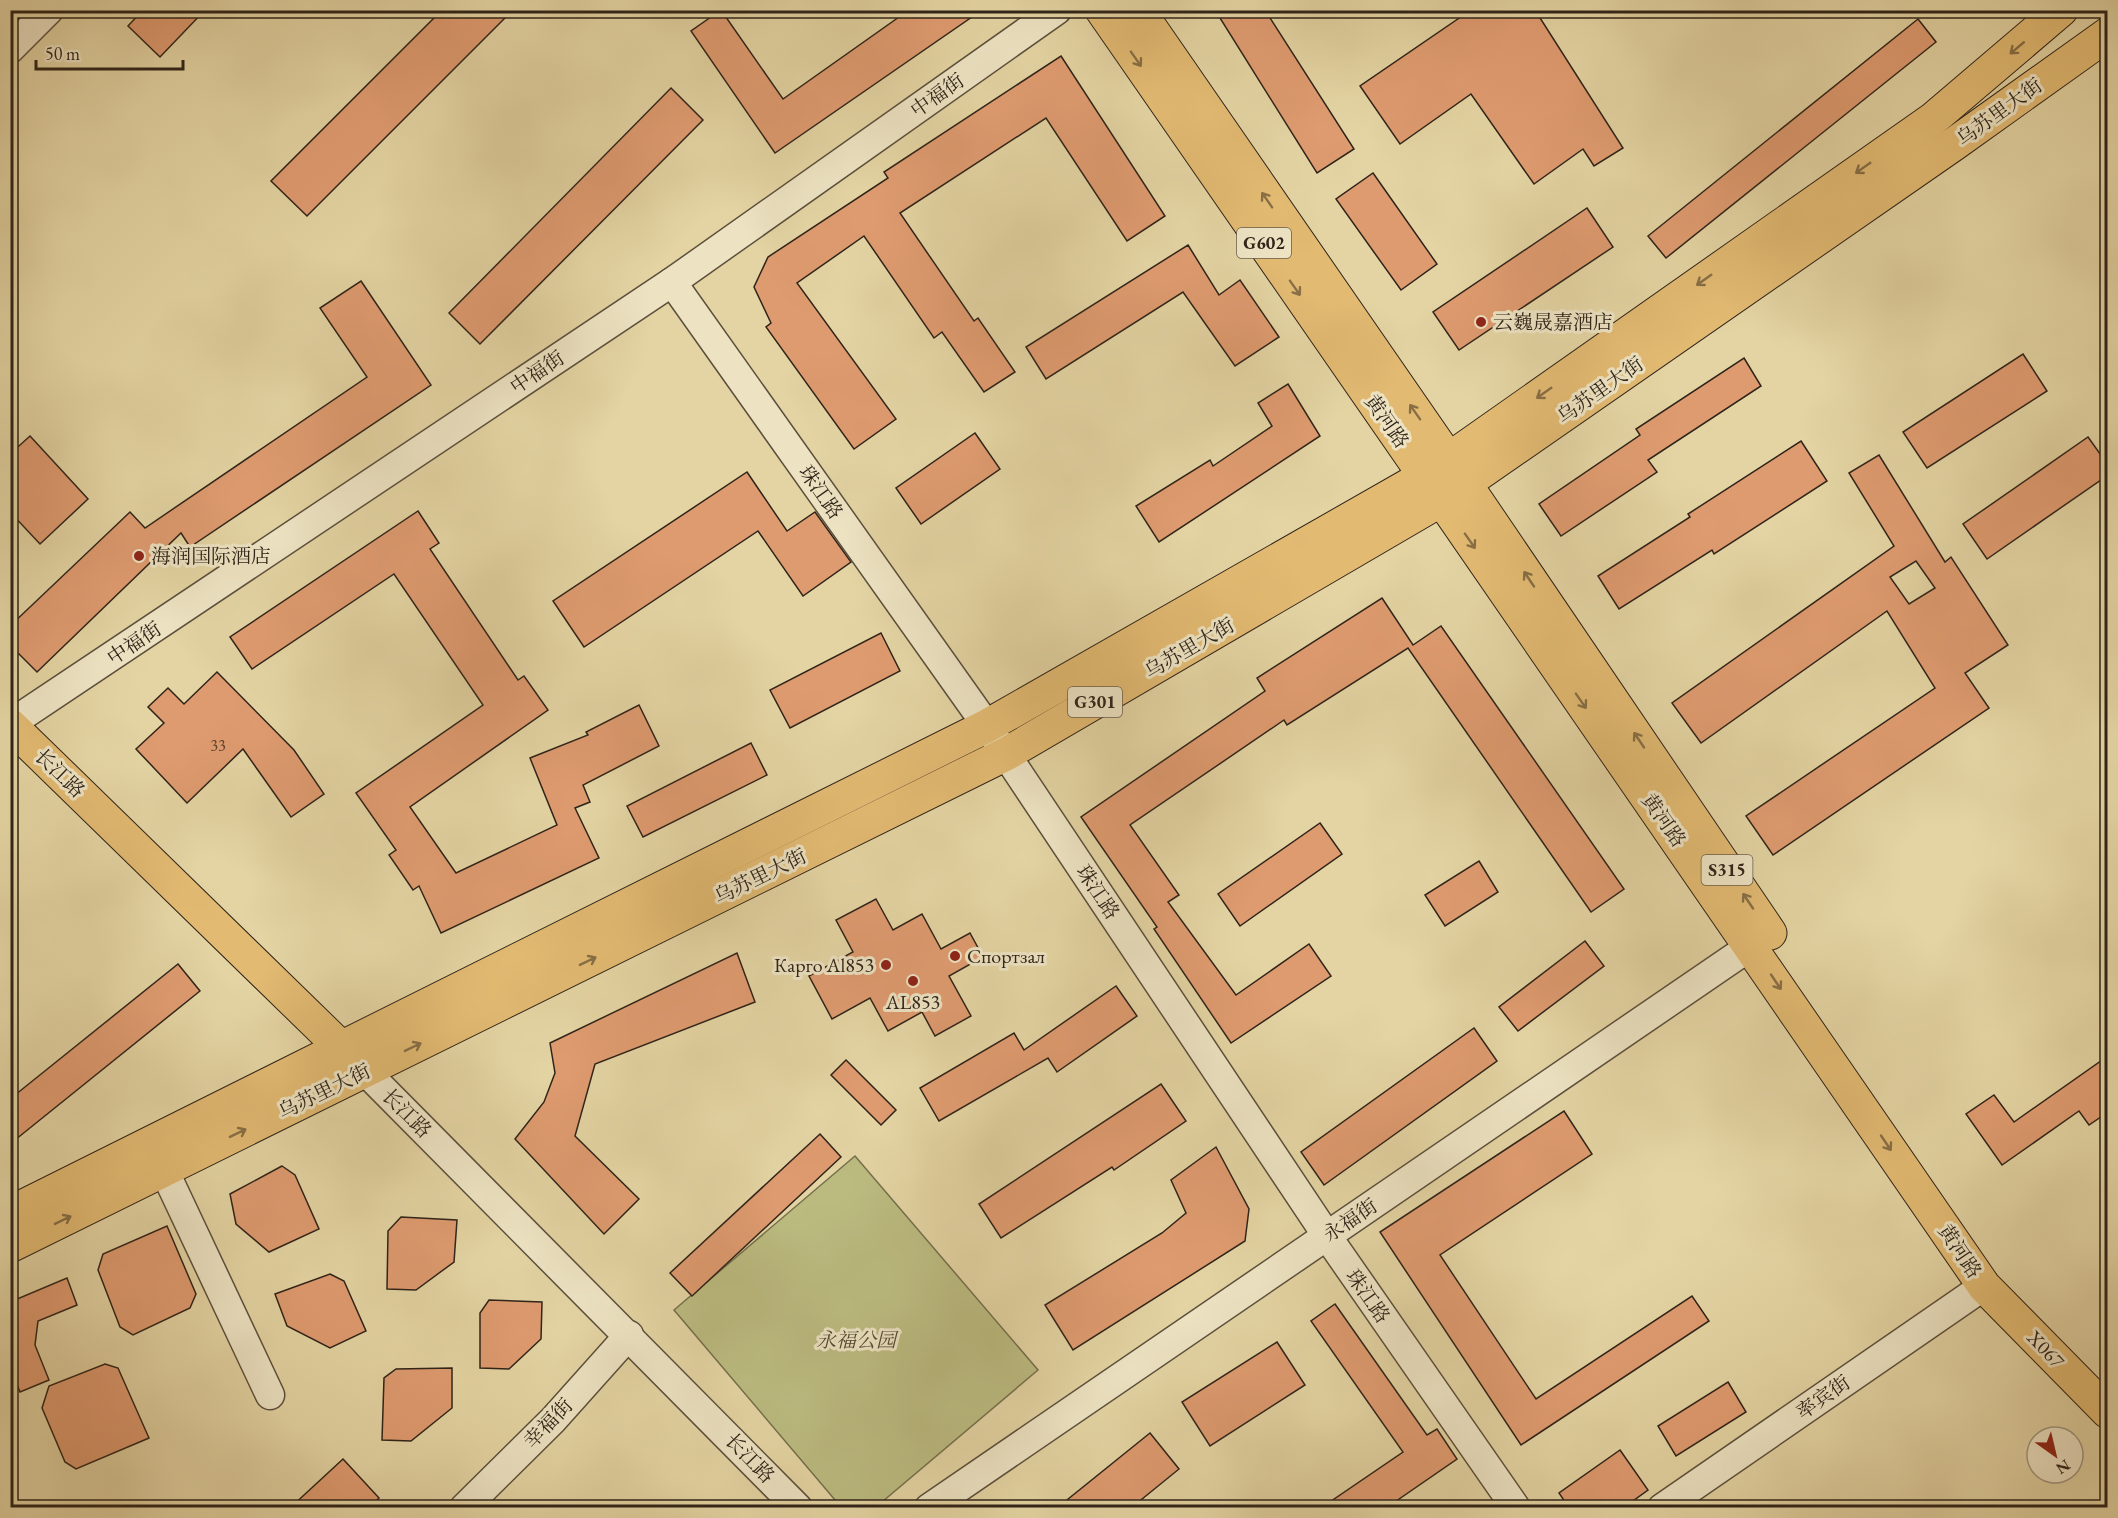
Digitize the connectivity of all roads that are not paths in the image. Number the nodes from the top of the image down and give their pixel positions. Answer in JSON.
{"nodes":[{"id":1,"x":49,"y":10,"type":"edge"},
{"id":2,"x":1057,"y":10,"type":"edge"},
{"id":3,"x":1102,"y":10,"type":"edge"},
{"id":4,"x":1138,"y":10,"type":"edge"},
{"id":5,"x":2061,"y":10,"type":"edge"},
{"id":6,"x":2108,"y":34,"type":"edge"},
{"id":7,"x":10,"y":49,"type":"edge"},
{"id":8,"x":672,"y":282,"type":"junction"},
{"id":9,"x":1445,"y":480,"type":"junction"},
{"id":10,"x":11,"y":724,"type":"edge"},
{"id":11,"x":987,"y":726,"type":"junction"},
{"id":12,"x":1006,"y":754,"type":"junction"},
{"id":13,"x":1761,"y":939,"type":"junction"},
{"id":14,"x":343,"y":1047,"type":"junction"},
{"id":15,"x":365,"y":1071,"type":"junction"},
{"id":16,"x":164,"y":1170,"type":"junction"},
{"id":17,"x":10,"y":1212,"type":"edge"},
{"id":18,"x":1327,"y":1236,"type":"junction"},
{"id":19,"x":10,"y":1246,"type":"edge"},
{"id":20,"x":1984,"y":1286,"type":"junction"},
{"id":21,"x":629,"y":1335,"type":"junction"},
{"id":22,"x":270,"y":1395,"type":"dead end"},
{"id":23,"x":2108,"y":1412,"type":"edge"},
{"id":24,"x":464,"y":1508,"type":"edge"},
{"id":25,"x":798,"y":1508,"type":"edge"},
{"id":26,"x":930,"y":1508,"type":"edge"},
{"id":27,"x":1516,"y":1508,"type":"edge"},
{"id":28,"x":1662,"y":1508,"type":"edge"}],
"edges":[{"from":1,"to":7,"type":"street"},
{"from":2,"to":8,"type":"street","name":"中福街"},
{"from":3,"to":9,"type":"main road","name":"黄河路","number":"G602","one_way":true},
{"from":9,"to":4,"type":"main road","name":"黄河路","number":"G602","one_way":true},
{"from":5,"to":9,"type":"main road","name":"乌苏里大街","number":"G301","one_way":true},
{"from":6,"to":9,"type":"main road","name":"乌苏里大街","number":"G301"},
{"from":8,"to":10,"type":"street","name":"中福街"},
{"from":8,"to":11,"type":"street","name":"珠江路"},
{"from":9,"to":11,"type":"main road","name":"乌苏里大街","number":"G301"},
{"from":9,"to":12,"type":"main road","name":"乌苏里大街","number":"G301"},
{"from":9,"to":13,"type":"main road","name":"黄河路","number":"S315"},
{"from":10,"to":14,"type":"main road","name":"长江路"},
{"from":11,"to":12,"type":"street","name":"珠江路"},
{"from":11,"to":14,"type":"main road","name":"乌苏里大街","number":"G301"},
{"from":15,"to":12,"type":"main road","name":"乌苏里大街","number":"G301","one_way":true},
{"from":12,"to":18,"type":"street","name":"珠江路"},
{"from":13,"to":18,"type":"street","name":"永福街"},
{"from":13,"to":20,"type":"main road","name":"黄河路","number":"S315"},
{"from":14,"to":15,"type":"main road","name":"长江路"},
{"from":14,"to":17,"type":"main road","name":"乌苏里大街","number":"G301"},
{"from":16,"to":15,"type":"main road","name":"乌苏里大街","number":"G301","one_way":true},
{"from":15,"to":21,"type":"street","name":"长江路"},
{"from":19,"to":16,"type":"main road","name":"乌苏里大街","number":"G301","one_way":true},
{"from":16,"to":22,"type":"street"},
{"from":18,"to":26,"type":"street","name":"永福街"},
{"from":18,"to":27,"type":"street","name":"珠江路"},
{"from":20,"to":23,"type":"main road","name":"X067","number":"X067"},
{"from":20,"to":28,"type":"street","name":"率宾街"},
{"from":21,"to":24,"type":"street","name":"幸福街"},
{"from":21,"to":25,"type":"street","name":"长江路"}]}
